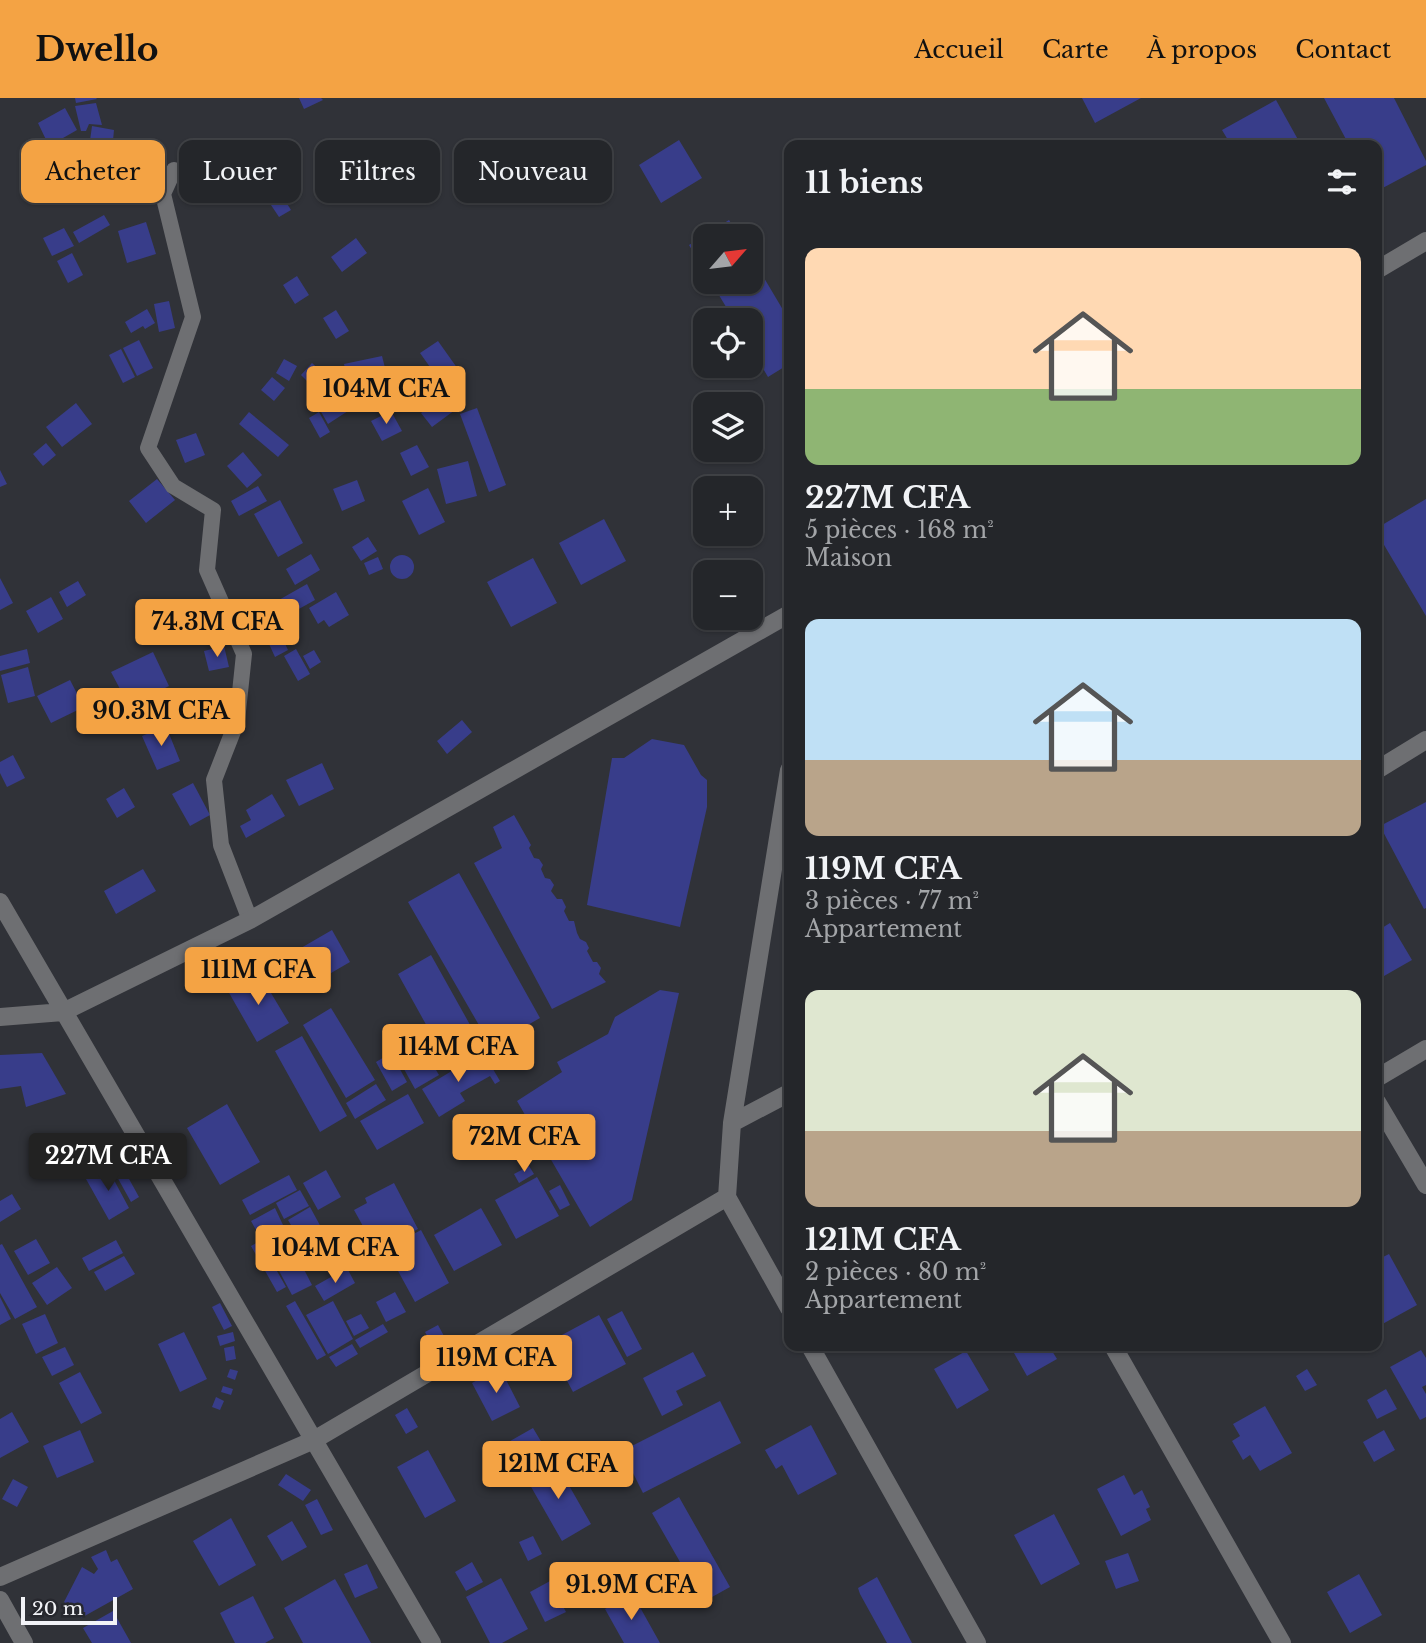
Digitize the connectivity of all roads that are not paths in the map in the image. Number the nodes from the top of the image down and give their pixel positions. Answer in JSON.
{"nodes":[{"id":1,"x":174,"y":170,"type":"dead end"},
{"id":2,"x":1426,"y":242,"type":"edge"},
{"id":3,"x":1382,"y":267,"type":"edge"},
{"id":4,"x":784,"y":617,"type":"edge"},
{"id":5,"x":1426,"y":740,"type":"edge"},
{"id":6,"x":1382,"y":767,"type":"edge"},
{"id":7,"x":784,"y":801,"type":"edge"},
{"id":8,"x":0,"y":902,"type":"edge"},
{"id":9,"x":250,"y":920,"type":"junction"},
{"id":10,"x":63,"y":1012,"type":"junction"},
{"id":11,"x":0,"y":1017,"type":"edge"},
{"id":12,"x":1426,"y":1049,"type":"edge"},
{"id":13,"x":1382,"y":1075,"type":"edge"},
{"id":14,"x":784,"y":1096,"type":"edge"},
{"id":15,"x":1382,"y":1110,"type":"edge"},
{"id":16,"x":732,"y":1123,"type":"junction"},
{"id":17,"x":1426,"y":1185,"type":"edge"},
{"id":18,"x":727,"y":1197,"type":"junction"},
{"id":19,"x":784,"y":1299,"type":"edge"},
{"id":20,"x":813,"y":1351,"type":"edge"},
{"id":21,"x":1116,"y":1351,"type":"edge"},
{"id":22,"x":314,"y":1440,"type":"junction"},
{"id":23,"x":0,"y":1577,"type":"edge"},
{"id":24,"x":0,"y":1600,"type":"edge"},
{"id":25,"x":24,"y":1643,"type":"edge"},
{"id":26,"x":432,"y":1643,"type":"edge"},
{"id":27,"x":977,"y":1643,"type":"edge"},
{"id":28,"x":1282,"y":1643,"type":"edge"}],
"edges":[{"from":1,"to":9,"type":"lane"},
{"from":2,"to":3,"type":"street"},
{"from":4,"to":9,"type":"street"},
{"from":5,"to":6,"type":"street"},
{"from":7,"to":16,"type":"street"},
{"from":8,"to":10,"type":"street"},
{"from":9,"to":10,"type":"street"},
{"from":10,"to":11,"type":"street"},
{"from":10,"to":22,"type":"street"},
{"from":12,"to":13,"type":"street"},
{"from":14,"to":16,"type":"street"},
{"from":15,"to":17,"type":"street"},
{"from":16,"to":18,"type":"street"},
{"from":18,"to":19,"type":"street"},
{"from":18,"to":22,"type":"street"},
{"from":20,"to":27,"type":"street"},
{"from":21,"to":28,"type":"street"},
{"from":22,"to":23,"type":"street"},
{"from":22,"to":26,"type":"street"},
{"from":24,"to":25,"type":"street"}]}
